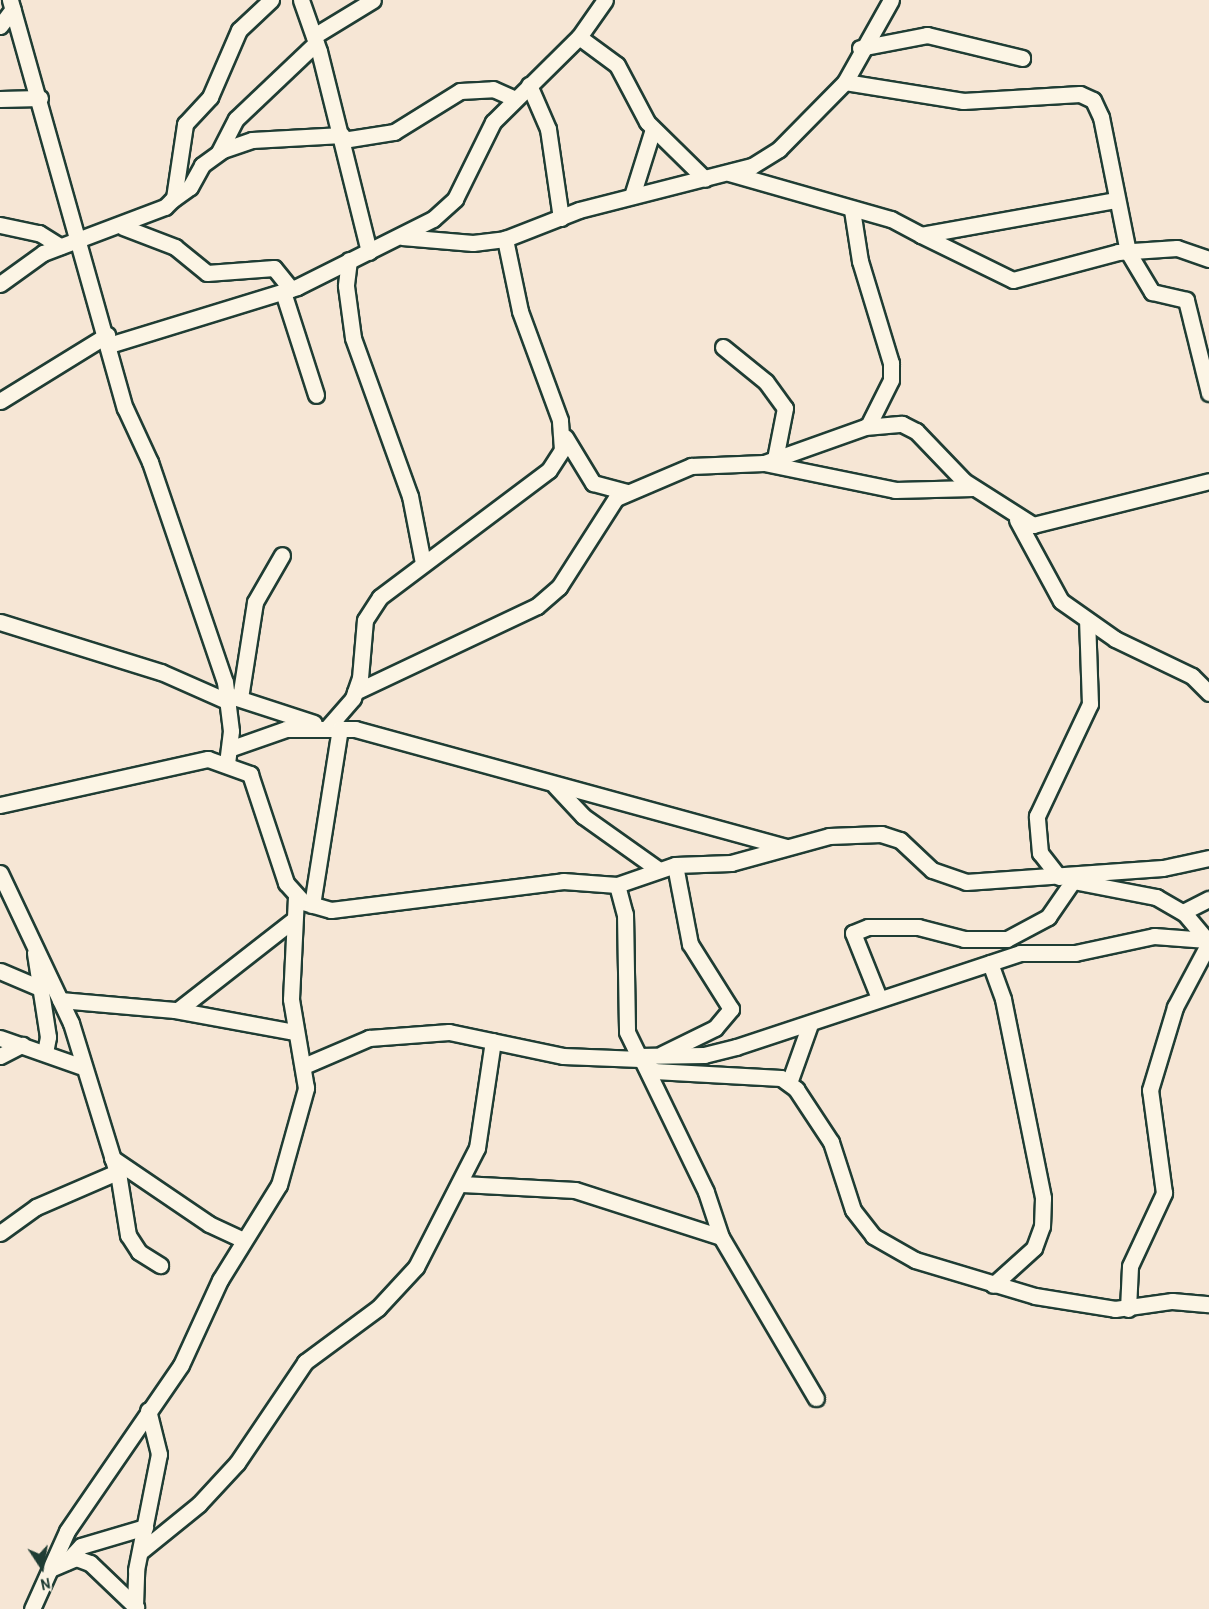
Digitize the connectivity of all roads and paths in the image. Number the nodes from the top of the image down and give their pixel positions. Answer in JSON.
{"nodes":[{"id":1,"x":271,"y":0,"type":"edge"},
{"id":2,"x":301,"y":0,"type":"edge"},
{"id":3,"x":373,"y":0,"type":"edge"},
{"id":4,"x":605,"y":0,"type":"edge"},
{"id":5,"x":891,"y":0,"type":"edge"},
{"id":6,"x":15,"y":6,"type":"edge"},
{"id":7,"x":0,"y":26,"type":"edge"},
{"id":8,"x":579,"y":37,"type":"junction"},
{"id":9,"x":315,"y":39,"type":"junction"},
{"id":10,"x":860,"y":48,"type":"junction"},
{"id":11,"x":1022,"y":58,"type":"dead end"},
{"id":12,"x":845,"y":82,"type":"junction"},
{"id":13,"x":529,"y":85,"type":"junction"},
{"id":14,"x":0,"y":99,"type":"edge"},
{"id":15,"x":40,"y":99,"type":"junction"},
{"id":16,"x":515,"y":99,"type":"junction"},
{"id":17,"x":653,"y":129,"type":"junction"},
{"id":18,"x":342,"y":137,"type":"junction"},
{"id":19,"x":219,"y":152,"type":"junction"},
{"id":20,"x":729,"y":173,"type":"junction"},
{"id":21,"x":705,"y":179,"type":"junction"},
{"id":22,"x":632,"y":196,"type":"junction"},
{"id":23,"x":172,"y":200,"type":"junction"},
{"id":24,"x":1115,"y":200,"type":"junction"},
{"id":25,"x":852,"y":210,"type":"junction"},
{"id":26,"x":561,"y":218,"type":"junction"},
{"id":27,"x":0,"y":225,"type":"edge"},
{"id":28,"x":123,"y":227,"type":"junction"},
{"id":29,"x":921,"y":235,"type":"junction"},
{"id":30,"x":402,"y":237,"type":"junction"},
{"id":31,"x":79,"y":239,"type":"junction"},
{"id":32,"x":505,"y":239,"type":"junction"},
{"id":33,"x":60,"y":246,"type":"junction"},
{"id":34,"x":369,"y":252,"type":"junction"},
{"id":35,"x":1128,"y":252,"type":"junction"},
{"id":36,"x":1209,"y":259,"type":"edge"},
{"id":37,"x":350,"y":260,"type":"junction"},
{"id":38,"x":0,"y":284,"type":"edge"},
{"id":39,"x":287,"y":291,"type":"junction"},
{"id":40,"x":108,"y":340,"type":"junction"},
{"id":41,"x":723,"y":347,"type":"dead end"},
{"id":42,"x":1209,"y":393,"type":"edge"},
{"id":43,"x":316,"y":395,"type":"dead end"},
{"id":44,"x":0,"y":401,"type":"edge"},
{"id":45,"x":868,"y":426,"type":"junction"},
{"id":46,"x":565,"y":437,"type":"junction"},
{"id":47,"x":769,"y":461,"type":"junction"},
{"id":48,"x":1206,"y":485,"type":"edge"},
{"id":49,"x":973,"y":488,"type":"junction"},
{"id":50,"x":626,"y":492,"type":"junction"},
{"id":51,"x":1017,"y":520,"type":"junction"},
{"id":52,"x":282,"y":555,"type":"dead end"},
{"id":53,"x":423,"y":563,"type":"junction"},
{"id":54,"x":1087,"y":620,"type":"junction"},
{"id":55,"x":0,"y":622,"type":"edge"},
{"id":56,"x":355,"y":692,"type":"junction"},
{"id":57,"x":1209,"y":693,"type":"edge"},
{"id":58,"x":232,"y":698,"type":"junction"},
{"id":59,"x":330,"y":727,"type":"junction"},
{"id":60,"x":228,"y":756,"type":"junction"},
{"id":61,"x":553,"y":783,"type":"junction"},
{"id":62,"x":0,"y":805,"type":"edge"},
{"id":63,"x":786,"y":847,"type":"junction"},
{"id":64,"x":1209,"y":858,"type":"edge"},
{"id":65,"x":675,"y":865,"type":"junction"},
{"id":66,"x":659,"y":870,"type":"junction"},
{"id":67,"x":0,"y":873,"type":"edge"},
{"id":68,"x":1070,"y":877,"type":"junction"},
{"id":69,"x":617,"y":885,"type":"junction"},
{"id":70,"x":296,"y":895,"type":"junction"},
{"id":71,"x":1209,"y":899,"type":"edge"},
{"id":72,"x":312,"y":905,"type":"junction"},
{"id":73,"x":1183,"y":912,"type":"junction"},
{"id":74,"x":293,"y":920,"type":"junction"},
{"id":75,"x":1202,"y":922,"type":"edge"},
{"id":76,"x":1154,"y":936,"type":"junction"},
{"id":77,"x":1208,"y":942,"type":"edge"},
{"id":78,"x":35,"y":949,"type":"junction"},
{"id":79,"x":990,"y":963,"type":"junction"},
{"id":80,"x":0,"y":972,"type":"edge"},
{"id":81,"x":36,"y":986,"type":"junction"},
{"id":82,"x":879,"y":998,"type":"junction"},
{"id":83,"x":60,"y":1000,"type":"junction"},
{"id":84,"x":103,"y":1005,"type":"junction"},
{"id":85,"x":178,"y":1010,"type":"junction"},
{"id":86,"x":71,"y":1023,"type":"junction"},
{"id":87,"x":810,"y":1024,"type":"junction"},
{"id":88,"x":295,"y":1032,"type":"junction"},
{"id":89,"x":0,"y":1038,"type":"edge"},
{"id":90,"x":493,"y":1041,"type":"junction"},
{"id":91,"x":22,"y":1045,"type":"junction"},
{"id":92,"x":45,"y":1053,"type":"junction"},
{"id":93,"x":662,"y":1054,"type":"junction"},
{"id":94,"x":0,"y":1056,"type":"edge"},
{"id":95,"x":640,"y":1059,"type":"junction"},
{"id":96,"x":306,"y":1065,"type":"junction"},
{"id":97,"x":81,"y":1066,"type":"junction"},
{"id":98,"x":789,"y":1083,"type":"junction"},
{"id":99,"x":115,"y":1165,"type":"junction"},
{"id":100,"x":462,"y":1184,"type":"junction"},
{"id":101,"x":0,"y":1233,"type":"edge"},
{"id":102,"x":721,"y":1237,"type":"junction"},
{"id":103,"x":244,"y":1240,"type":"junction"},
{"id":104,"x":160,"y":1265,"type":"dead end"},
{"id":105,"x":993,"y":1285,"type":"junction"},
{"id":106,"x":1209,"y":1304,"type":"edge"},
{"id":107,"x":1128,"y":1309,"type":"junction"},
{"id":108,"x":816,"y":1398,"type":"dead end"},
{"id":109,"x":148,"y":1410,"type":"junction"},
{"id":110,"x":145,"y":1527,"type":"junction"},
{"id":111,"x":140,"y":1552,"type":"junction"},
{"id":112,"x":66,"y":1562,"type":"junction"},
{"id":113,"x":50,"y":1569,"type":"junction"},
{"id":114,"x":137,"y":1608,"type":"edge"},
{"id":115,"x":32,"y":1609,"type":"edge"}],
"edges":[{"from":1,"to":23,"type":"street"},
{"from":2,"to":9,"type":"street"},
{"from":3,"to":9,"type":"street"},
{"from":4,"to":8,"type":"street"},
{"from":5,"to":10,"type":"street"},
{"from":6,"to":7,"type":"street"},
{"from":6,"to":15,"type":"street"},
{"from":8,"to":13,"type":"street"},
{"from":8,"to":17,"type":"street"},
{"from":9,"to":18,"type":"street"},
{"from":9,"to":19,"type":"street"},
{"from":10,"to":11,"type":"street"},
{"from":10,"to":12,"type":"street"},
{"from":12,"to":20,"type":"street"},
{"from":12,"to":24,"type":"street"},
{"from":13,"to":16,"type":"street"},
{"from":13,"to":26,"type":"street"},
{"from":14,"to":15,"type":"street"},
{"from":15,"to":31,"type":"street"},
{"from":16,"to":18,"type":"street"},
{"from":16,"to":30,"type":"street"},
{"from":17,"to":21,"type":"street"},
{"from":17,"to":22,"type":"street"},
{"from":18,"to":19,"type":"street"},
{"from":18,"to":34,"type":"street"},
{"from":19,"to":23,"type":"street"},
{"from":20,"to":21,"type":"street"},
{"from":20,"to":25,"type":"street"},
{"from":21,"to":22,"type":"street"},
{"from":22,"to":26,"type":"street"},
{"from":23,"to":28,"type":"street"},
{"from":24,"to":29,"type":"street"},
{"from":24,"to":35,"type":"street"},
{"from":25,"to":29,"type":"street"},
{"from":25,"to":45,"type":"street"},
{"from":26,"to":32,"type":"street"},
{"from":27,"to":33,"type":"street"},
{"from":28,"to":31,"type":"street"},
{"from":28,"to":39,"type":"street"},
{"from":29,"to":35,"type":"street"},
{"from":30,"to":32,"type":"street"},
{"from":30,"to":34,"type":"street"},
{"from":31,"to":33,"type":"street"},
{"from":31,"to":40,"type":"street"},
{"from":32,"to":46,"type":"street"},
{"from":33,"to":38,"type":"street"},
{"from":34,"to":37,"type":"street"},
{"from":35,"to":36,"type":"street"},
{"from":35,"to":42,"type":"street"},
{"from":37,"to":39,"type":"street"},
{"from":37,"to":53,"type":"street"},
{"from":39,"to":40,"type":"street"},
{"from":39,"to":43,"type":"street"},
{"from":40,"to":44,"type":"street"},
{"from":40,"to":58,"type":"street"},
{"from":41,"to":47,"type":"street"},
{"from":45,"to":47,"type":"street"},
{"from":45,"to":49,"type":"street"},
{"from":46,"to":50,"type":"street"},
{"from":46,"to":53,"type":"street"},
{"from":47,"to":49,"type":"street"},
{"from":47,"to":50,"type":"street"},
{"from":48,"to":51,"type":"street"},
{"from":49,"to":51,"type":"street"},
{"from":50,"to":56,"type":"street"},
{"from":51,"to":54,"type":"street"},
{"from":52,"to":58,"type":"street"},
{"from":53,"to":56,"type":"street"},
{"from":54,"to":57,"type":"street"},
{"from":54,"to":68,"type":"street"},
{"from":55,"to":58,"type":"street"},
{"from":56,"to":59,"type":"street"},
{"from":58,"to":59,"type":"street"},
{"from":58,"to":60,"type":"street"},
{"from":59,"to":60,"type":"street"},
{"from":59,"to":61,"type":"street"},
{"from":59,"to":72,"type":"street"},
{"from":60,"to":62,"type":"street"},
{"from":60,"to":70,"type":"street"},
{"from":61,"to":63,"type":"street"},
{"from":61,"to":66,"type":"street"},
{"from":63,"to":65,"type":"street"},
{"from":63,"to":68,"type":"street"},
{"from":64,"to":68,"type":"street"},
{"from":65,"to":66,"type":"street"},
{"from":65,"to":93,"type":"street"},
{"from":66,"to":69,"type":"street"},
{"from":67,"to":78,"type":"street"},
{"from":68,"to":73,"type":"street"},
{"from":68,"to":82,"type":"street"},
{"from":69,"to":72,"type":"street"},
{"from":69,"to":95,"type":"street"},
{"from":70,"to":72,"type":"street"},
{"from":70,"to":74,"type":"street"},
{"from":71,"to":73,"type":"street"},
{"from":73,"to":75,"type":"street"},
{"from":74,"to":85,"type":"street"},
{"from":74,"to":88,"type":"street"},
{"from":75,"to":76,"type":"street"},
{"from":75,"to":77,"type":"street"},
{"from":76,"to":77,"type":"street"},
{"from":76,"to":79,"type":"street"},
{"from":77,"to":107,"type":"street"},
{"from":78,"to":81,"type":"street"},
{"from":78,"to":83,"type":"street"},
{"from":79,"to":82,"type":"street"},
{"from":79,"to":105,"type":"street"},
{"from":80,"to":81,"type":"street"},
{"from":81,"to":92,"type":"street"},
{"from":82,"to":87,"type":"street"},
{"from":83,"to":84,"type":"street"},
{"from":83,"to":86,"type":"street"},
{"from":84,"to":85,"type":"street"},
{"from":84,"to":86,"type":"street"},
{"from":85,"to":88,"type":"street"},
{"from":86,"to":97,"type":"street"},
{"from":87,"to":93,"type":"street"},
{"from":87,"to":98,"type":"street"},
{"from":88,"to":96,"type":"street"},
{"from":89,"to":91,"type":"street"},
{"from":90,"to":95,"type":"street"},
{"from":90,"to":96,"type":"street"},
{"from":90,"to":100,"type":"street"},
{"from":91,"to":92,"type":"street"},
{"from":91,"to":94,"type":"street"},
{"from":92,"to":97,"type":"street"},
{"from":93,"to":95,"type":"street"},
{"from":95,"to":98,"type":"street"},
{"from":95,"to":102,"type":"street"},
{"from":96,"to":103,"type":"street"},
{"from":97,"to":99,"type":"street"},
{"from":98,"to":105,"type":"street"},
{"from":99,"to":101,"type":"street"},
{"from":99,"to":103,"type":"street"},
{"from":99,"to":104,"type":"street"},
{"from":100,"to":102,"type":"street"},
{"from":100,"to":111,"type":"street"},
{"from":102,"to":108,"type":"street"},
{"from":103,"to":109,"type":"street"},
{"from":105,"to":107,"type":"street"},
{"from":106,"to":107,"type":"street"},
{"from":109,"to":110,"type":"street"},
{"from":109,"to":113,"type":"street"},
{"from":110,"to":111,"type":"street"},
{"from":110,"to":112,"type":"street"},
{"from":111,"to":114,"type":"street"},
{"from":112,"to":113,"type":"street"},
{"from":112,"to":114,"type":"street"},
{"from":113,"to":115,"type":"street"}]}
